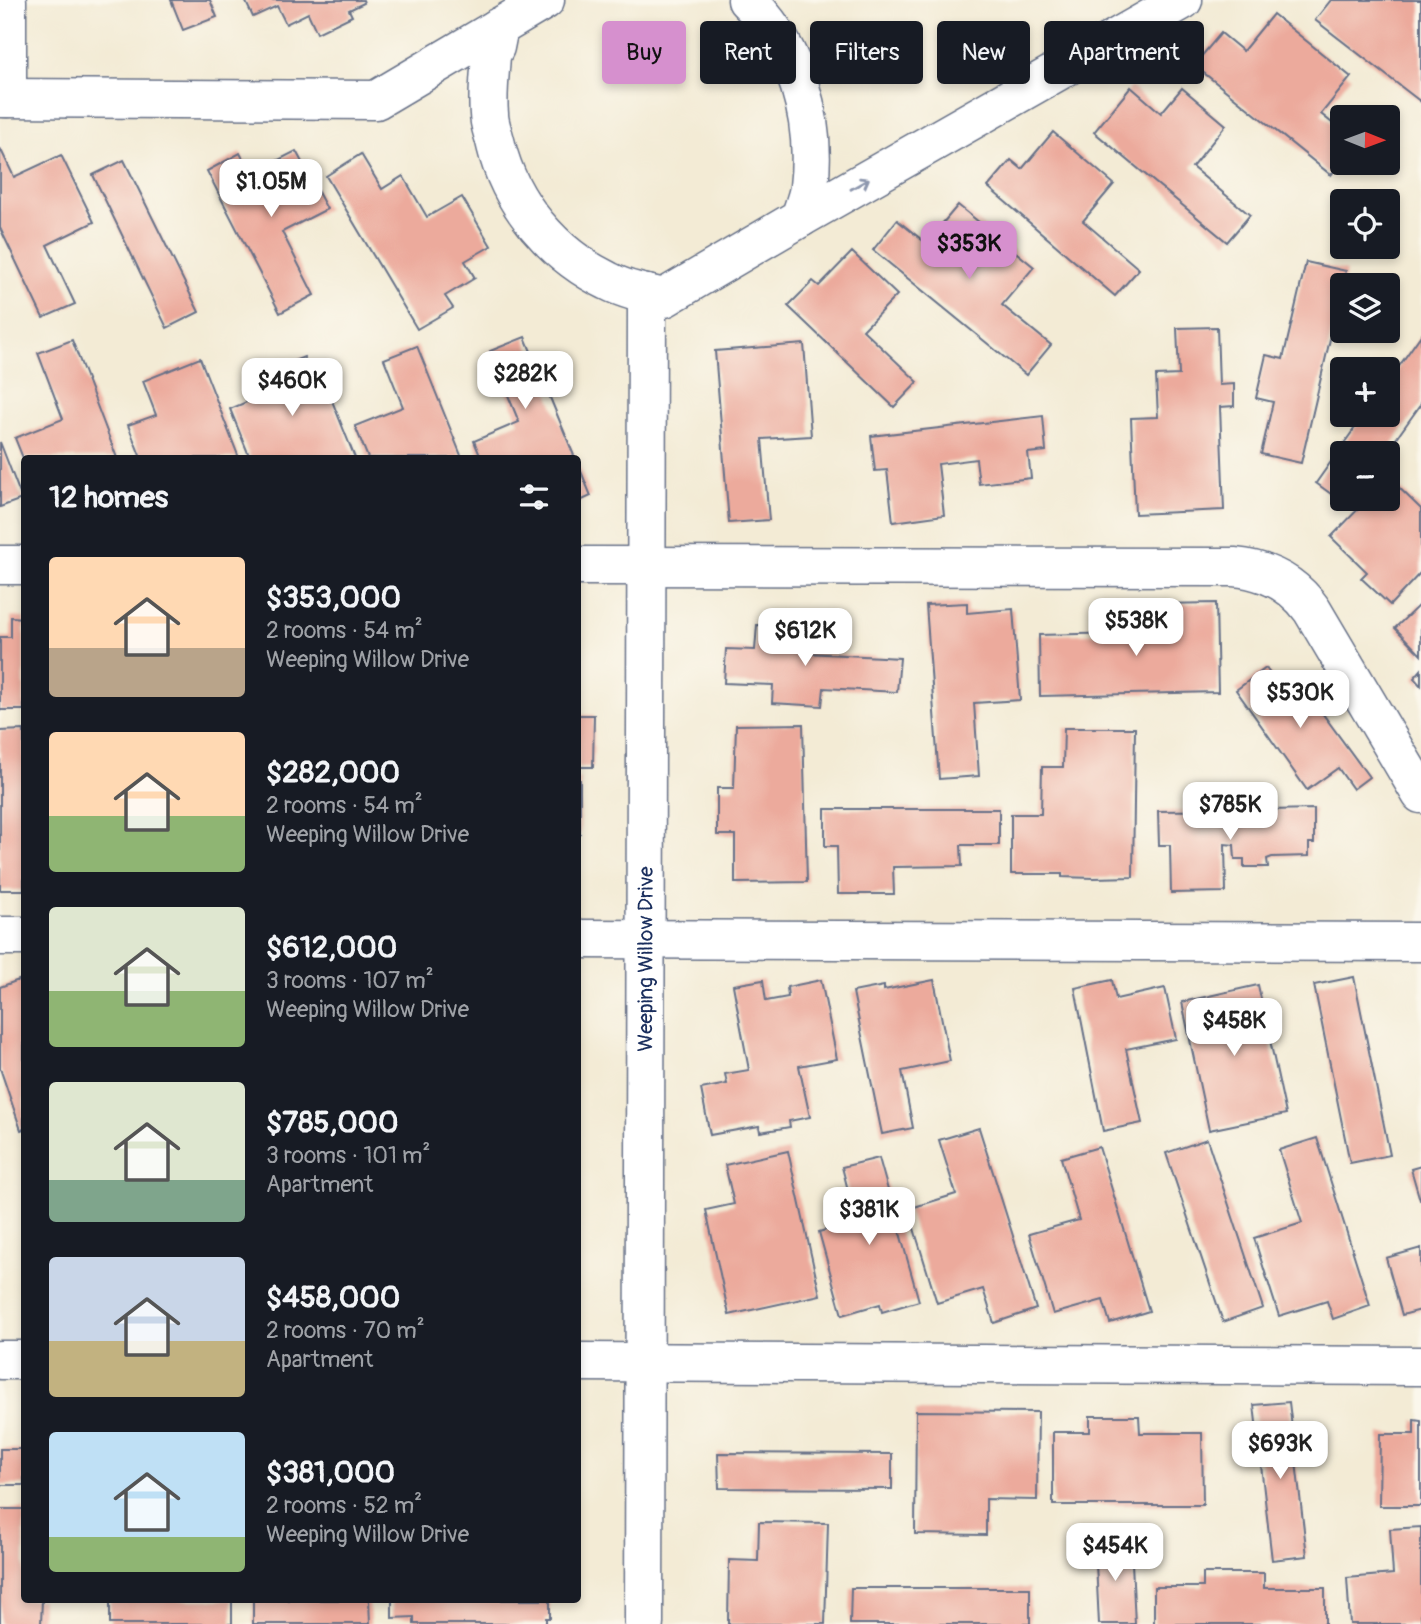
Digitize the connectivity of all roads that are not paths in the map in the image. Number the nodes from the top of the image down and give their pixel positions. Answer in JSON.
{"nodes":[{"id":1,"x":7,"y":0,"type":"edge"},
{"id":2,"x":545,"y":0,"type":"edge"},
{"id":3,"x":747,"y":0,"type":"edge"},
{"id":4,"x":1183,"y":0,"type":"edge"},
{"id":5,"x":499,"y":27,"type":"junction"},
{"id":6,"x":4,"y":98,"type":"edge"},
{"id":7,"x":800,"y":218,"type":"junction"},
{"id":8,"x":647,"y":295,"type":"junction"},
{"id":9,"x":0,"y":565,"type":"edge"},
{"id":10,"x":21,"y":565,"type":"edge"},
{"id":11,"x":581,"y":566,"type":"edge"},
{"id":12,"x":648,"y":566,"type":"junction"},
{"id":13,"x":1421,"y":794,"type":"edge"},
{"id":14,"x":0,"y":936,"type":"edge"},
{"id":15,"x":21,"y":936,"type":"edge"},
{"id":16,"x":581,"y":939,"type":"edge"},
{"id":17,"x":645,"y":939,"type":"junction"},
{"id":18,"x":1421,"y":942,"type":"edge"},
{"id":19,"x":0,"y":1360,"type":"edge"},
{"id":20,"x":21,"y":1360,"type":"edge"},
{"id":21,"x":581,"y":1362,"type":"edge"},
{"id":22,"x":645,"y":1363,"type":"junction"},
{"id":23,"x":1421,"y":1366,"type":"edge"},
{"id":24,"x":644,"y":1624,"type":"edge"}],
"edges":[{"from":1,"to":6,"type":"street"},
{"from":2,"to":5,"type":"street"},
{"from":3,"to":7,"type":"street"},
{"from":7,"to":4,"type":"street","one_way":true},
{"from":5,"to":6,"type":"street"},
{"from":5,"to":8,"type":"street"},
{"from":7,"to":8,"type":"street"},
{"from":8,"to":12,"type":"street","name":"Weeping Willow Drive"},
{"from":9,"to":10,"type":"street"},
{"from":11,"to":12,"type":"street"},
{"from":12,"to":13,"type":"street"},
{"from":12,"to":17,"type":"street","name":"Weeping Willow Drive"},
{"from":14,"to":15,"type":"street"},
{"from":16,"to":17,"type":"street"},
{"from":17,"to":18,"type":"street"},
{"from":17,"to":22,"type":"street","name":"Weeping Willow Drive"},
{"from":19,"to":20,"type":"street"},
{"from":21,"to":22,"type":"street"},
{"from":22,"to":23,"type":"street"},
{"from":22,"to":24,"type":"street","name":"Weeping Willow Drive"}]}
